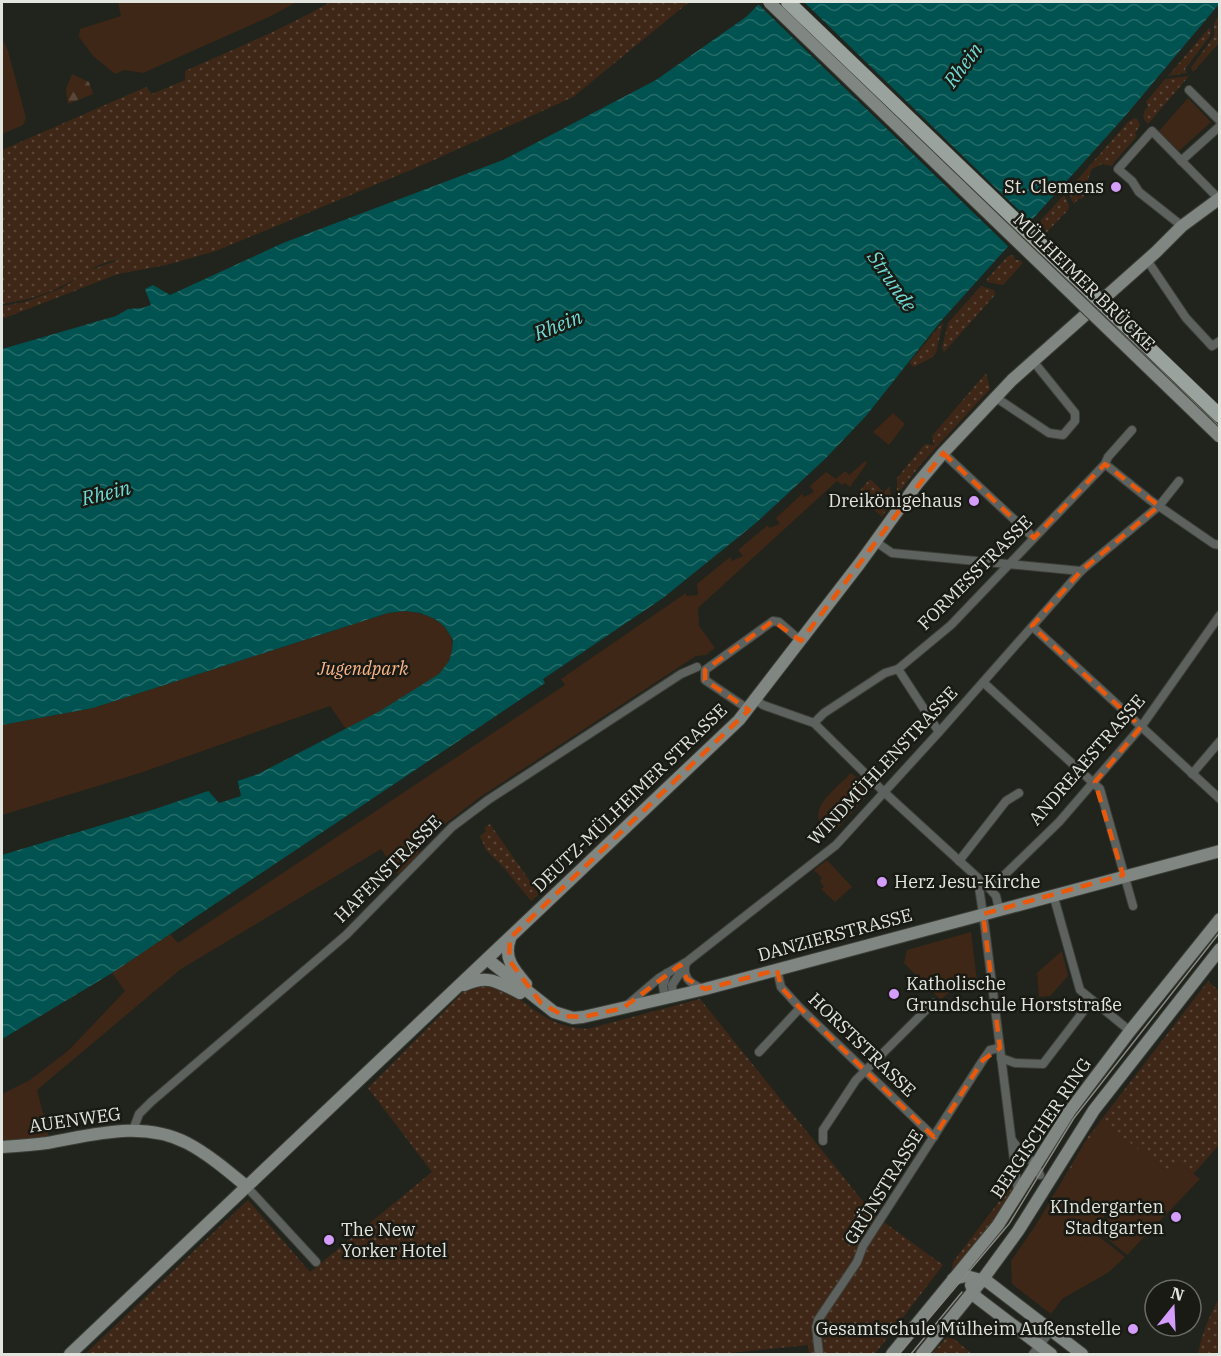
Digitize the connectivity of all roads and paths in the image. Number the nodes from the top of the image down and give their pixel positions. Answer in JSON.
{"nodes":[{"id":1,"x":769,"y":2,"type":"edge"},
{"id":2,"x":788,"y":2,"type":"edge"},
{"id":3,"x":793,"y":2,"type":"edge"},
{"id":4,"x":1189,"y":90,"type":"dead end"},
{"id":5,"x":1220,"y":121,"type":"edge"},
{"id":6,"x":1220,"y":126,"type":"edge"},
{"id":7,"x":1181,"y":161,"type":"junction"},
{"id":8,"x":1219,"y":199,"type":"edge"},
{"id":9,"x":1182,"y":226,"type":"junction"},
{"id":10,"x":1147,"y":260,"type":"junction"},
{"id":11,"x":1216,"y":344,"type":"edge"},
{"id":12,"x":1033,"y":361,"type":"junction"},
{"id":13,"x":995,"y":397,"type":"junction"},
{"id":14,"x":1220,"y":409,"type":"edge"},
{"id":15,"x":1220,"y":416,"type":"edge"},
{"id":16,"x":1132,"y":430,"type":"dead end"},
{"id":17,"x":1220,"y":437,"type":"edge"},
{"id":18,"x":944,"y":453,"type":"junction"},
{"id":19,"x":1106,"y":460,"type":"junction"},
{"id":20,"x":1179,"y":481,"type":"dead end"},
{"id":21,"x":1160,"y":506,"type":"junction"},
{"id":22,"x":1034,"y":538,"type":"junction"},
{"id":23,"x":876,"y":542,"type":"junction"},
{"id":24,"x":1220,"y":545,"type":"edge"},
{"id":25,"x":1010,"y":564,"type":"junction"},
{"id":26,"x":1082,"y":571,"type":"junction"},
{"id":27,"x":1220,"y":615,"type":"edge"},
{"id":28,"x":1033,"y":627,"type":"junction"},
{"id":29,"x":801,"y":641,"type":"junction"},
{"id":30,"x":701,"y":668,"type":"junction"},
{"id":31,"x":898,"y":669,"type":"junction"},
{"id":32,"x":984,"y":683,"type":"junction"},
{"id":33,"x":752,"y":704,"type":"junction"},
{"id":34,"x":814,"y":723,"type":"junction"},
{"id":35,"x":1142,"y":727,"type":"junction"},
{"id":36,"x":939,"y":732,"type":"junction"},
{"id":37,"x":1220,"y":741,"type":"edge"},
{"id":38,"x":1192,"y":774,"type":"junction"},
{"id":39,"x":1095,"y":782,"type":"junction"},
{"id":40,"x":885,"y":793,"type":"junction"},
{"id":41,"x":1018,"y":793,"type":"dead end"},
{"id":42,"x":1220,"y":799,"type":"edge"},
{"id":43,"x":1220,"y":846,"type":"edge"},
{"id":44,"x":1220,"y":850,"type":"edge"},
{"id":45,"x":1206,"y":853,"type":"junction"},
{"id":46,"x":959,"y":861,"type":"junction"},
{"id":47,"x":974,"y":875,"type":"junction"},
{"id":48,"x":1124,"y":875,"type":"junction"},
{"id":49,"x":990,"y":889,"type":"junction"},
{"id":50,"x":1053,"y":894,"type":"junction"},
{"id":51,"x":1133,"y":906,"type":"dead end"},
{"id":52,"x":999,"y":909,"type":"junction"},
{"id":53,"x":983,"y":914,"type":"junction"},
{"id":54,"x":1220,"y":920,"type":"edge"},
{"id":55,"x":510,"y":938,"type":"junction"},
{"id":56,"x":1220,"y":949,"type":"edge"},
{"id":57,"x":487,"y":959,"type":"junction"},
{"id":58,"x":686,"y":964,"type":"junction"},
{"id":59,"x":777,"y":970,"type":"junction"},
{"id":60,"x":668,"y":972,"type":"junction"},
{"id":61,"x":457,"y":987,"type":"junction"},
{"id":62,"x":705,"y":989,"type":"junction"},
{"id":63,"x":669,"y":997,"type":"junction"},
{"id":64,"x":1092,"y":1000,"type":"junction"},
{"id":65,"x":541,"y":1003,"type":"junction"},
{"id":66,"x":933,"y":1003,"type":"dead end"},
{"id":67,"x":623,"y":1008,"type":"junction"},
{"id":68,"x":800,"y":1008,"type":"junction"},
{"id":69,"x":1130,"y":1031,"type":"junction"},
{"id":70,"x":1000,"y":1048,"type":"junction"},
{"id":71,"x":759,"y":1052,"type":"dead end"},
{"id":72,"x":1001,"y":1058,"type":"junction"},
{"id":73,"x":866,"y":1070,"type":"junction"},
{"id":74,"x":133,"y":1130,"type":"junction"},
{"id":75,"x":934,"y":1137,"type":"junction"},
{"id":76,"x":1012,"y":1140,"type":"junction"},
{"id":77,"x":823,"y":1141,"type":"dead end"},
{"id":78,"x":2,"y":1147,"type":"edge"},
{"id":79,"x":1012,"y":1155,"type":"junction"},
{"id":80,"x":1039,"y":1173,"type":"junction"},
{"id":81,"x":246,"y":1186,"type":"junction"},
{"id":82,"x":1018,"y":1192,"type":"junction"},
{"id":83,"x":974,"y":1255,"type":"junction"},
{"id":84,"x":316,"y":1262,"type":"dead end"},
{"id":85,"x":970,"y":1277,"type":"junction"},
{"id":86,"x":952,"y":1279,"type":"junction"},
{"id":87,"x":983,"y":1279,"type":"junction"},
{"id":88,"x":973,"y":1291,"type":"junction"},
{"id":89,"x":1051,"y":1330,"type":"junction"},
{"id":90,"x":1036,"y":1350,"type":"edge"},
{"id":91,"x":70,"y":1354,"type":"edge"},
{"id":92,"x":819,"y":1354,"type":"edge"},
{"id":93,"x":892,"y":1354,"type":"edge"},
{"id":94,"x":922,"y":1354,"type":"edge"},
{"id":95,"x":1051,"y":1354,"type":"edge"},
{"id":96,"x":1082,"y":1354,"type":"edge"}],
"edges":[{"from":1,"to":17,"type":"street","name":"MÜLHEIMER BRÜCKE","bridge":true},
{"from":2,"to":15,"type":"main road","name":"MÜLHEIMER BRÜCKE","bridge":true},
{"from":3,"to":14,"type":"main road","name":"MÜLHEIMER BRÜCKE","bridge":true},
{"from":4,"to":5,"type":"street"},
{"from":6,"to":7,"type":"street"},
{"from":7,"to":8,"type":"street"},
{"from":7,"to":9,"type":"street"},
{"from":8,"to":9,"type":"street","name":"DEUTZ-MÜLHEIMER STRASSE"},
{"from":9,"to":10,"type":"street","name":"DEUTZ-MÜLHEIMER STRASSE"},
{"from":10,"to":11,"type":"street"},
{"from":10,"to":12,"type":"street","name":"DEUTZ-MÜLHEIMER STRASSE"},
{"from":12,"to":13,"type":"street","name":"DEUTZ-MÜLHEIMER STRASSE"},
{"from":12,"to":13,"type":"street"},
{"from":13,"to":18,"type":"street","name":"DEUTZ-MÜLHEIMER STRASSE"},
{"from":16,"to":19,"type":"street","name":"FORMESSTRASSE"},
{"from":18,"to":22,"type":"street"},
{"from":18,"to":23,"type":"street","name":"DEUTZ-MÜLHEIMER STRASSE"},
{"from":19,"to":21,"type":"street"},
{"from":19,"to":22,"type":"street","name":"FORMESSTRASSE"},
{"from":20,"to":21,"type":"street","name":"WINDMÜHLENSTRASSE"},
{"from":21,"to":24,"type":"street"},
{"from":21,"to":26,"type":"street","name":"WINDMÜHLENSTRASSE"},
{"from":22,"to":25,"type":"street","name":"FORMESSTRASSE"},
{"from":23,"to":25,"type":"street"},
{"from":23,"to":29,"type":"street","name":"DEUTZ-MÜLHEIMER STRASSE"},
{"from":25,"to":26,"type":"street"},
{"from":25,"to":31,"type":"street","name":"FORMESSTRASSE"},
{"from":26,"to":28,"type":"street","name":"WINDMÜHLENSTRASSE"},
{"from":27,"to":35,"type":"street","name":"ANDREAESTRASSE"},
{"from":28,"to":32,"type":"street","name":"WINDMÜHLENSTRASSE"},
{"from":28,"to":35,"type":"street"},
{"from":29,"to":30,"type":"street","name":"HAFENSTRASSE"},
{"from":29,"to":33,"type":"street","name":"DEUTZ-MÜLHEIMER STRASSE"},
{"from":30,"to":33,"type":"street"},
{"from":30,"to":74,"type":"street","name":"HAFENSTRASSE"},
{"from":31,"to":34,"type":"street","name":"FORMESSTRASSE"},
{"from":31,"to":36,"type":"street"},
{"from":32,"to":36,"type":"street","name":"WINDMÜHLENSTRASSE"},
{"from":32,"to":39,"type":"street"},
{"from":33,"to":34,"type":"street"},
{"from":33,"to":55,"type":"street","name":"DEUTZ-MÜLHEIMER STRASSE"},
{"from":34,"to":40,"type":"street"},
{"from":35,"to":38,"type":"street"},
{"from":35,"to":39,"type":"street","name":"ANDREAESTRASSE"},
{"from":36,"to":40,"type":"street","name":"WINDMÜHLENSTRASSE"},
{"from":37,"to":38,"type":"street"},
{"from":38,"to":42,"type":"street"},
{"from":39,"to":48,"type":"street"},
{"from":39,"to":49,"type":"street","name":"ANDREAESTRASSE"},
{"from":40,"to":46,"type":"street"},
{"from":40,"to":58,"type":"street","name":"WINDMÜHLENSTRASSE"},
{"from":41,"to":46,"type":"street"},
{"from":43,"to":45,"type":"street","name":"DANZIERSTRASSE"},
{"from":44,"to":45,"type":"street","name":"DANZIERSTRASSE"},
{"from":45,"to":48,"type":"street","name":"DANZIERSTRASSE"},
{"from":46,"to":47,"type":"street"},
{"from":47,"to":49,"type":"street"},
{"from":47,"to":53,"type":"street"},
{"from":48,"to":50,"type":"street","name":"DANZIERSTRASSE"},
{"from":48,"to":51,"type":"street"},
{"from":49,"to":52,"type":"street"},
{"from":50,"to":52,"type":"street","name":"DANZIERSTRASSE"},
{"from":50,"to":64,"type":"street"},
{"from":52,"to":53,"type":"street","name":"DANZIERSTRASSE"},
{"from":53,"to":59,"type":"street","name":"DANZIERSTRASSE"},
{"from":53,"to":70,"type":"street"},
{"from":54,"to":69,"type":"street","name":"BERGISCHER RING"},
{"from":55,"to":57,"type":"street","name":"DEUTZ-MÜLHEIMER STRASSE"},
{"from":55,"to":65,"type":"street"},
{"from":56,"to":80,"type":"street","name":"BERGISCHER RING"},
{"from":57,"to":61,"type":"street","name":"DEUTZ-MÜLHEIMER STRASSE"},
{"from":57,"to":65,"type":"street","name":"DANZIERSTRASSE"},
{"from":58,"to":60,"type":"street","name":"WINDMÜHLENSTRASSE"},
{"from":58,"to":62,"type":"street"},
{"from":58,"to":63,"type":"street","name":"WINDMÜHLENSTRASSE"},
{"from":59,"to":62,"type":"street","name":"DANZIERSTRASSE"},
{"from":59,"to":68,"type":"street","name":"HORSTSTRASSE"},
{"from":60,"to":63,"type":"street"},
{"from":60,"to":67,"type":"street","name":"WINDMÜHLENSTRASSE"},
{"from":61,"to":65,"type":"street"},
{"from":61,"to":81,"type":"street","name":"DEUTZ-MÜLHEIMER STRASSE"},
{"from":62,"to":63,"type":"street","name":"DANZIERSTRASSE"},
{"from":63,"to":67,"type":"street","name":"DANZIERSTRASSE"},
{"from":64,"to":69,"type":"street"},
{"from":64,"to":72,"type":"street"},
{"from":65,"to":67,"type":"street","name":"DANZIERSTRASSE"},
{"from":66,"to":73,"type":"street"},
{"from":68,"to":71,"type":"street"},
{"from":68,"to":73,"type":"street","name":"HORSTSTRASSE"},
{"from":69,"to":80,"type":"street","name":"BERGISCHER RING"},
{"from":70,"to":72,"type":"street"},
{"from":70,"to":75,"type":"street","name":"GRÜNSTRASSE"},
{"from":72,"to":76,"type":"street"},
{"from":73,"to":75,"type":"street","name":"HORSTSTRASSE"},
{"from":73,"to":77,"type":"street"},
{"from":74,"to":78,"type":"street","name":"AUENWEG"},
{"from":74,"to":81,"type":"street","name":"AUENWEG"},
{"from":75,"to":92,"type":"street","name":"GRÜNSTRASSE"},
{"from":76,"to":79,"type":"street"},
{"from":76,"to":80,"type":"street"},
{"from":79,"to":80,"type":"street"},
{"from":79,"to":82,"type":"street"},
{"from":80,"to":82,"type":"street","name":"BERGISCHER RING"},
{"from":80,"to":87,"type":"street","name":"BERGISCHER RING"},
{"from":81,"to":84,"type":"street"},
{"from":81,"to":91,"type":"street","name":"DEUTZ-MÜLHEIMER STRASSE"},
{"from":82,"to":83,"type":"street","name":"BERGISCHER RING"},
{"from":83,"to":85,"type":"street"},
{"from":83,"to":86,"type":"street","name":"BERGISCHER RING"},
{"from":85,"to":86,"type":"street"},
{"from":85,"to":87,"type":"street"},
{"from":85,"to":88,"type":"street"},
{"from":86,"to":93,"type":"street","name":"BERGISCHER RING"},
{"from":87,"to":88,"type":"street","name":"BERGISCHER RING"},
{"from":87,"to":89,"type":"street"},
{"from":88,"to":90,"type":"street"},
{"from":88,"to":94,"type":"street","name":"BERGISCHER RING"},
{"from":89,"to":90,"type":"street"},
{"from":89,"to":96,"type":"street"},
{"from":90,"to":95,"type":"street"}]}
